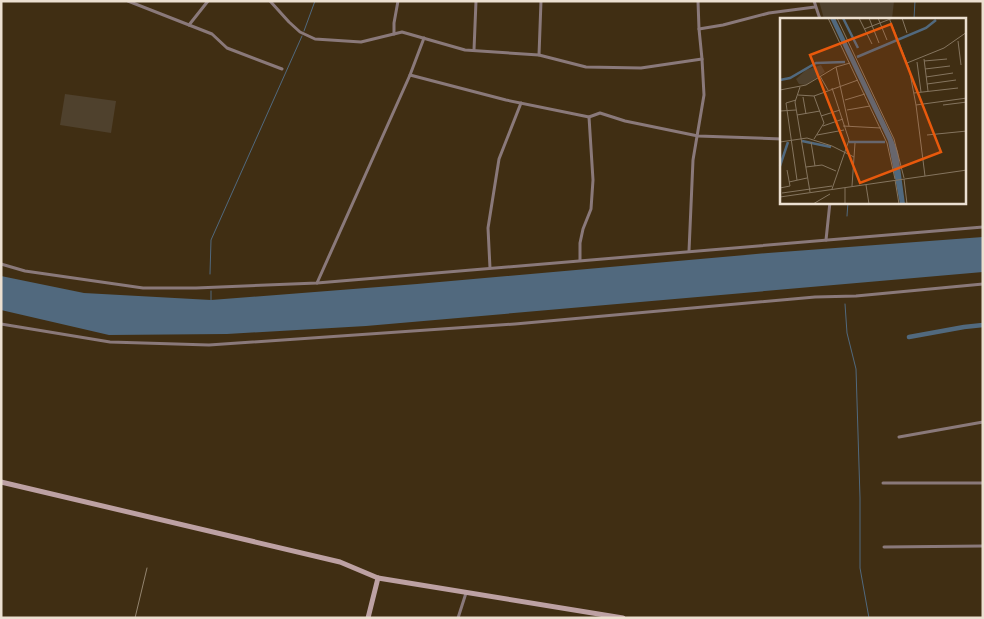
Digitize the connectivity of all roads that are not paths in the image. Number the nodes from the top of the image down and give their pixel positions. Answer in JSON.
{"nodes":[{"id":1,"x":128,"y":1,"type":"edge"},
{"id":2,"x":208,"y":1,"type":"edge"},
{"id":3,"x":270,"y":1,"type":"edge"},
{"id":4,"x":398,"y":1,"type":"edge"},
{"id":5,"x":476,"y":1,"type":"edge"},
{"id":6,"x":541,"y":1,"type":"edge"},
{"id":7,"x":698,"y":1,"type":"edge"},
{"id":8,"x":814,"y":1,"type":"edge"},
{"id":9,"x":815,"y":7,"type":"junction"},
{"id":10,"x":820,"y":18,"type":"edge"},
{"id":11,"x":189,"y":25,"type":"junction"},
{"id":12,"x":699,"y":29,"type":"junction"},
{"id":13,"x":394,"y":34,"type":"junction"},
{"id":14,"x":424,"y":38,"type":"junction"},
{"id":15,"x":474,"y":50,"type":"junction"},
{"id":16,"x":539,"y":56,"type":"junction"},
{"id":17,"x":702,"y":59,"type":"junction"},
{"id":18,"x":282,"y":69,"type":"dead end"},
{"id":19,"x":410,"y":75,"type":"junction"},
{"id":20,"x":521,"y":103,"type":"junction"},
{"id":21,"x":589,"y":117,"type":"junction"},
{"id":22,"x":698,"y":136,"type":"junction"},
{"id":23,"x":780,"y":139,"type":"edge"},
{"id":24,"x":830,"y":204,"type":"edge"},
{"id":25,"x":983,"y":227,"type":"edge"},
{"id":26,"x":826,"y":240,"type":"junction"},
{"id":27,"x":689,"y":251,"type":"junction"},
{"id":28,"x":580,"y":260,"type":"junction"},
{"id":29,"x":1,"y":264,"type":"edge"},
{"id":30,"x":490,"y":268,"type":"junction"},
{"id":31,"x":317,"y":283,"type":"junction"},
{"id":32,"x":983,"y":284,"type":"edge"},
{"id":33,"x":1,"y":324,"type":"edge"},
{"id":34,"x":983,"y":422,"type":"edge"},
{"id":35,"x":899,"y":437,"type":"dead end"},
{"id":36,"x":1,"y":482,"type":"edge"},
{"id":37,"x":883,"y":483,"type":"dead end"},
{"id":38,"x":983,"y":483,"type":"edge"},
{"id":39,"x":983,"y":546,"type":"edge"},
{"id":40,"x":884,"y":547,"type":"dead end"},
{"id":41,"x":378,"y":578,"type":"junction"},
{"id":42,"x":466,"y":592,"type":"junction"},
{"id":43,"x":368,"y":618,"type":"edge"},
{"id":44,"x":458,"y":618,"type":"edge"},
{"id":45,"x":623,"y":618,"type":"edge"}],
"edges":[{"from":1,"to":11,"type":"street"},
{"from":2,"to":11,"type":"street"},
{"from":3,"to":13,"type":"street"},
{"from":4,"to":13,"type":"street"},
{"from":5,"to":15,"type":"street"},
{"from":6,"to":16,"type":"street"},
{"from":7,"to":12,"type":"street"},
{"from":8,"to":9,"type":"street"},
{"from":9,"to":10,"type":"street"},
{"from":9,"to":12,"type":"street"},
{"from":11,"to":18,"type":"street"},
{"from":12,"to":17,"type":"street"},
{"from":13,"to":14,"type":"street"},
{"from":14,"to":15,"type":"street"},
{"from":14,"to":19,"type":"street"},
{"from":15,"to":16,"type":"street"},
{"from":16,"to":17,"type":"street"},
{"from":17,"to":22,"type":"street"},
{"from":19,"to":20,"type":"street"},
{"from":19,"to":31,"type":"street"},
{"from":20,"to":21,"type":"street"},
{"from":20,"to":30,"type":"street"},
{"from":21,"to":22,"type":"street"},
{"from":21,"to":28,"type":"street"},
{"from":22,"to":23,"type":"street"},
{"from":22,"to":27,"type":"street"},
{"from":24,"to":26,"type":"street"},
{"from":25,"to":26,"type":"street"},
{"from":26,"to":27,"type":"street"},
{"from":27,"to":28,"type":"street"},
{"from":28,"to":30,"type":"street"},
{"from":29,"to":31,"type":"street"},
{"from":30,"to":31,"type":"street"},
{"from":32,"to":33,"type":"street"},
{"from":34,"to":35,"type":"street"},
{"from":36,"to":41,"type":"main road"},
{"from":37,"to":38,"type":"street"},
{"from":39,"to":40,"type":"street"},
{"from":41,"to":42,"type":"main road"},
{"from":41,"to":43,"type":"main road"},
{"from":42,"to":44,"type":"street"},
{"from":42,"to":45,"type":"main road"}]}
